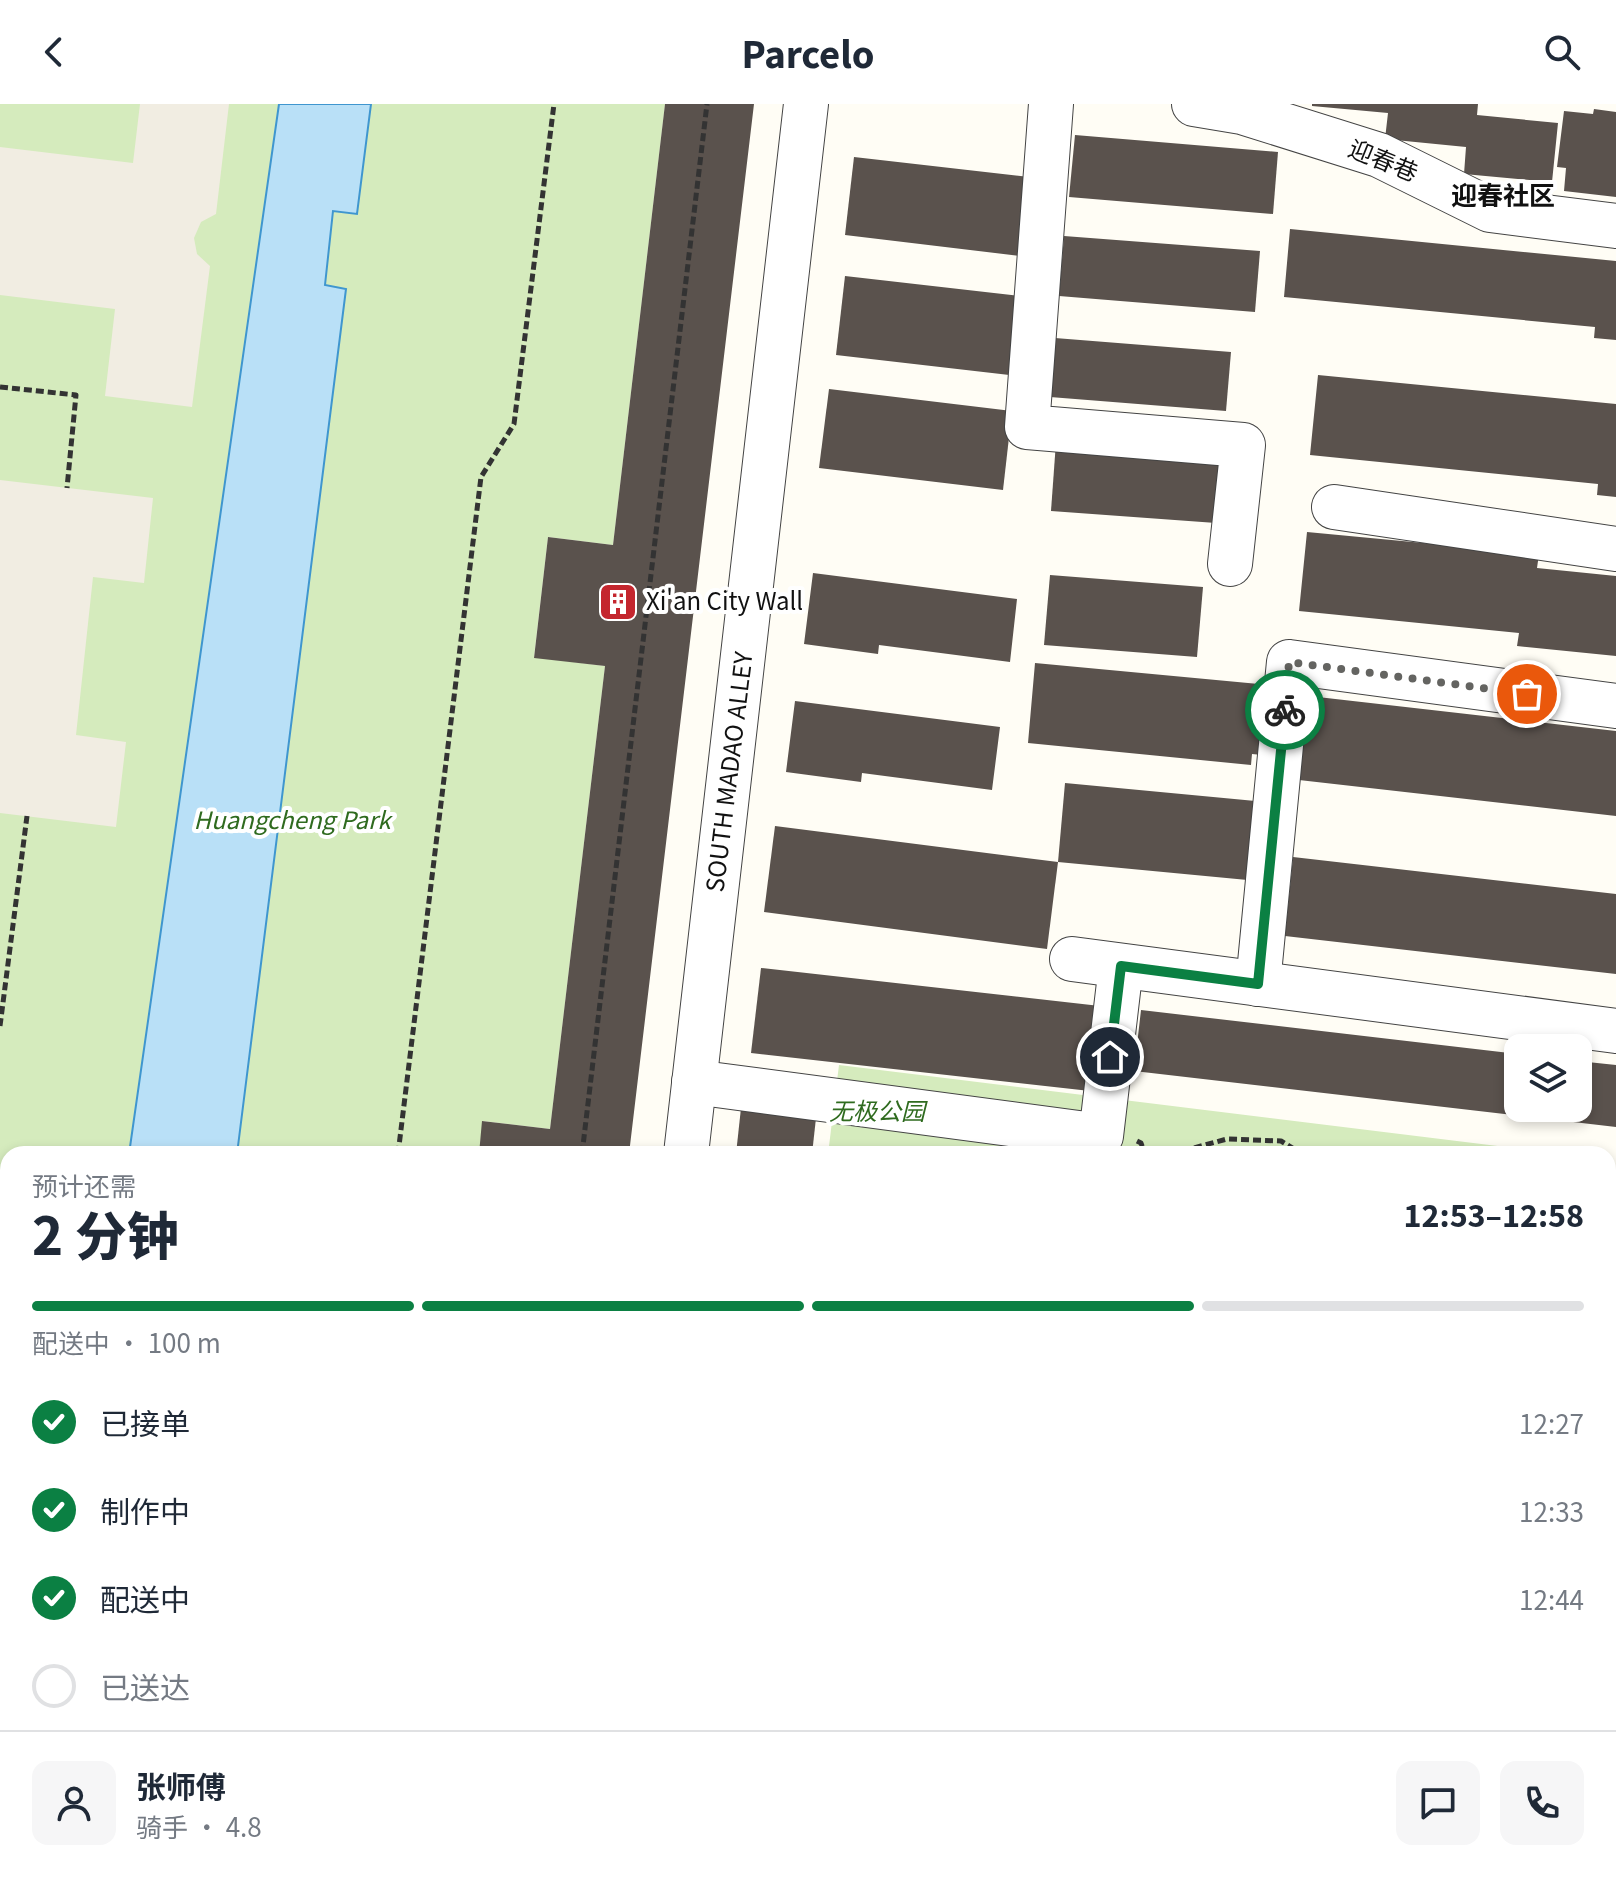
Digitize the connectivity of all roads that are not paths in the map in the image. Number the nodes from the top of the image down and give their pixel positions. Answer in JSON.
{"nodes":[{"id":1,"x":806,"y":104,"type":"edge"},
{"id":2,"x":1051,"y":104,"type":"edge"},
{"id":3,"x":1194,"y":104,"type":"edge"},
{"id":4,"x":1616,"y":226,"type":"edge"},
{"id":5,"x":1334,"y":507,"type":"dead end"},
{"id":6,"x":1616,"y":549,"type":"edge"},
{"id":7,"x":1230,"y":564,"type":"dead end"},
{"id":8,"x":1616,"y":706,"type":"edge"},
{"id":9,"x":1072,"y":959,"type":"dead end"},
{"id":10,"x":1121,"y":966,"type":"junction"},
{"id":11,"x":1258,"y":984,"type":"junction"},
{"id":12,"x":1616,"y":1031,"type":"edge"},
{"id":13,"x":694,"y":1082,"type":"junction"},
{"id":14,"x":687,"y":1146,"type":"edge"}],
"edges":[{"from":1,"to":13,"type":"street","name":"SOUTH MADAO ALLEY"},
{"from":2,"to":7,"type":"street"},
{"from":3,"to":4,"type":"street","name":"迎春巷"},
{"from":5,"to":6,"type":"street"},
{"from":8,"to":11,"type":"street"},
{"from":9,"to":10,"type":"street"},
{"from":10,"to":11,"type":"street"},
{"from":10,"to":13,"type":"street"},
{"from":11,"to":12,"type":"street"},
{"from":13,"to":14,"type":"street","name":"SOUTH MADAO ALLEY"}]}
